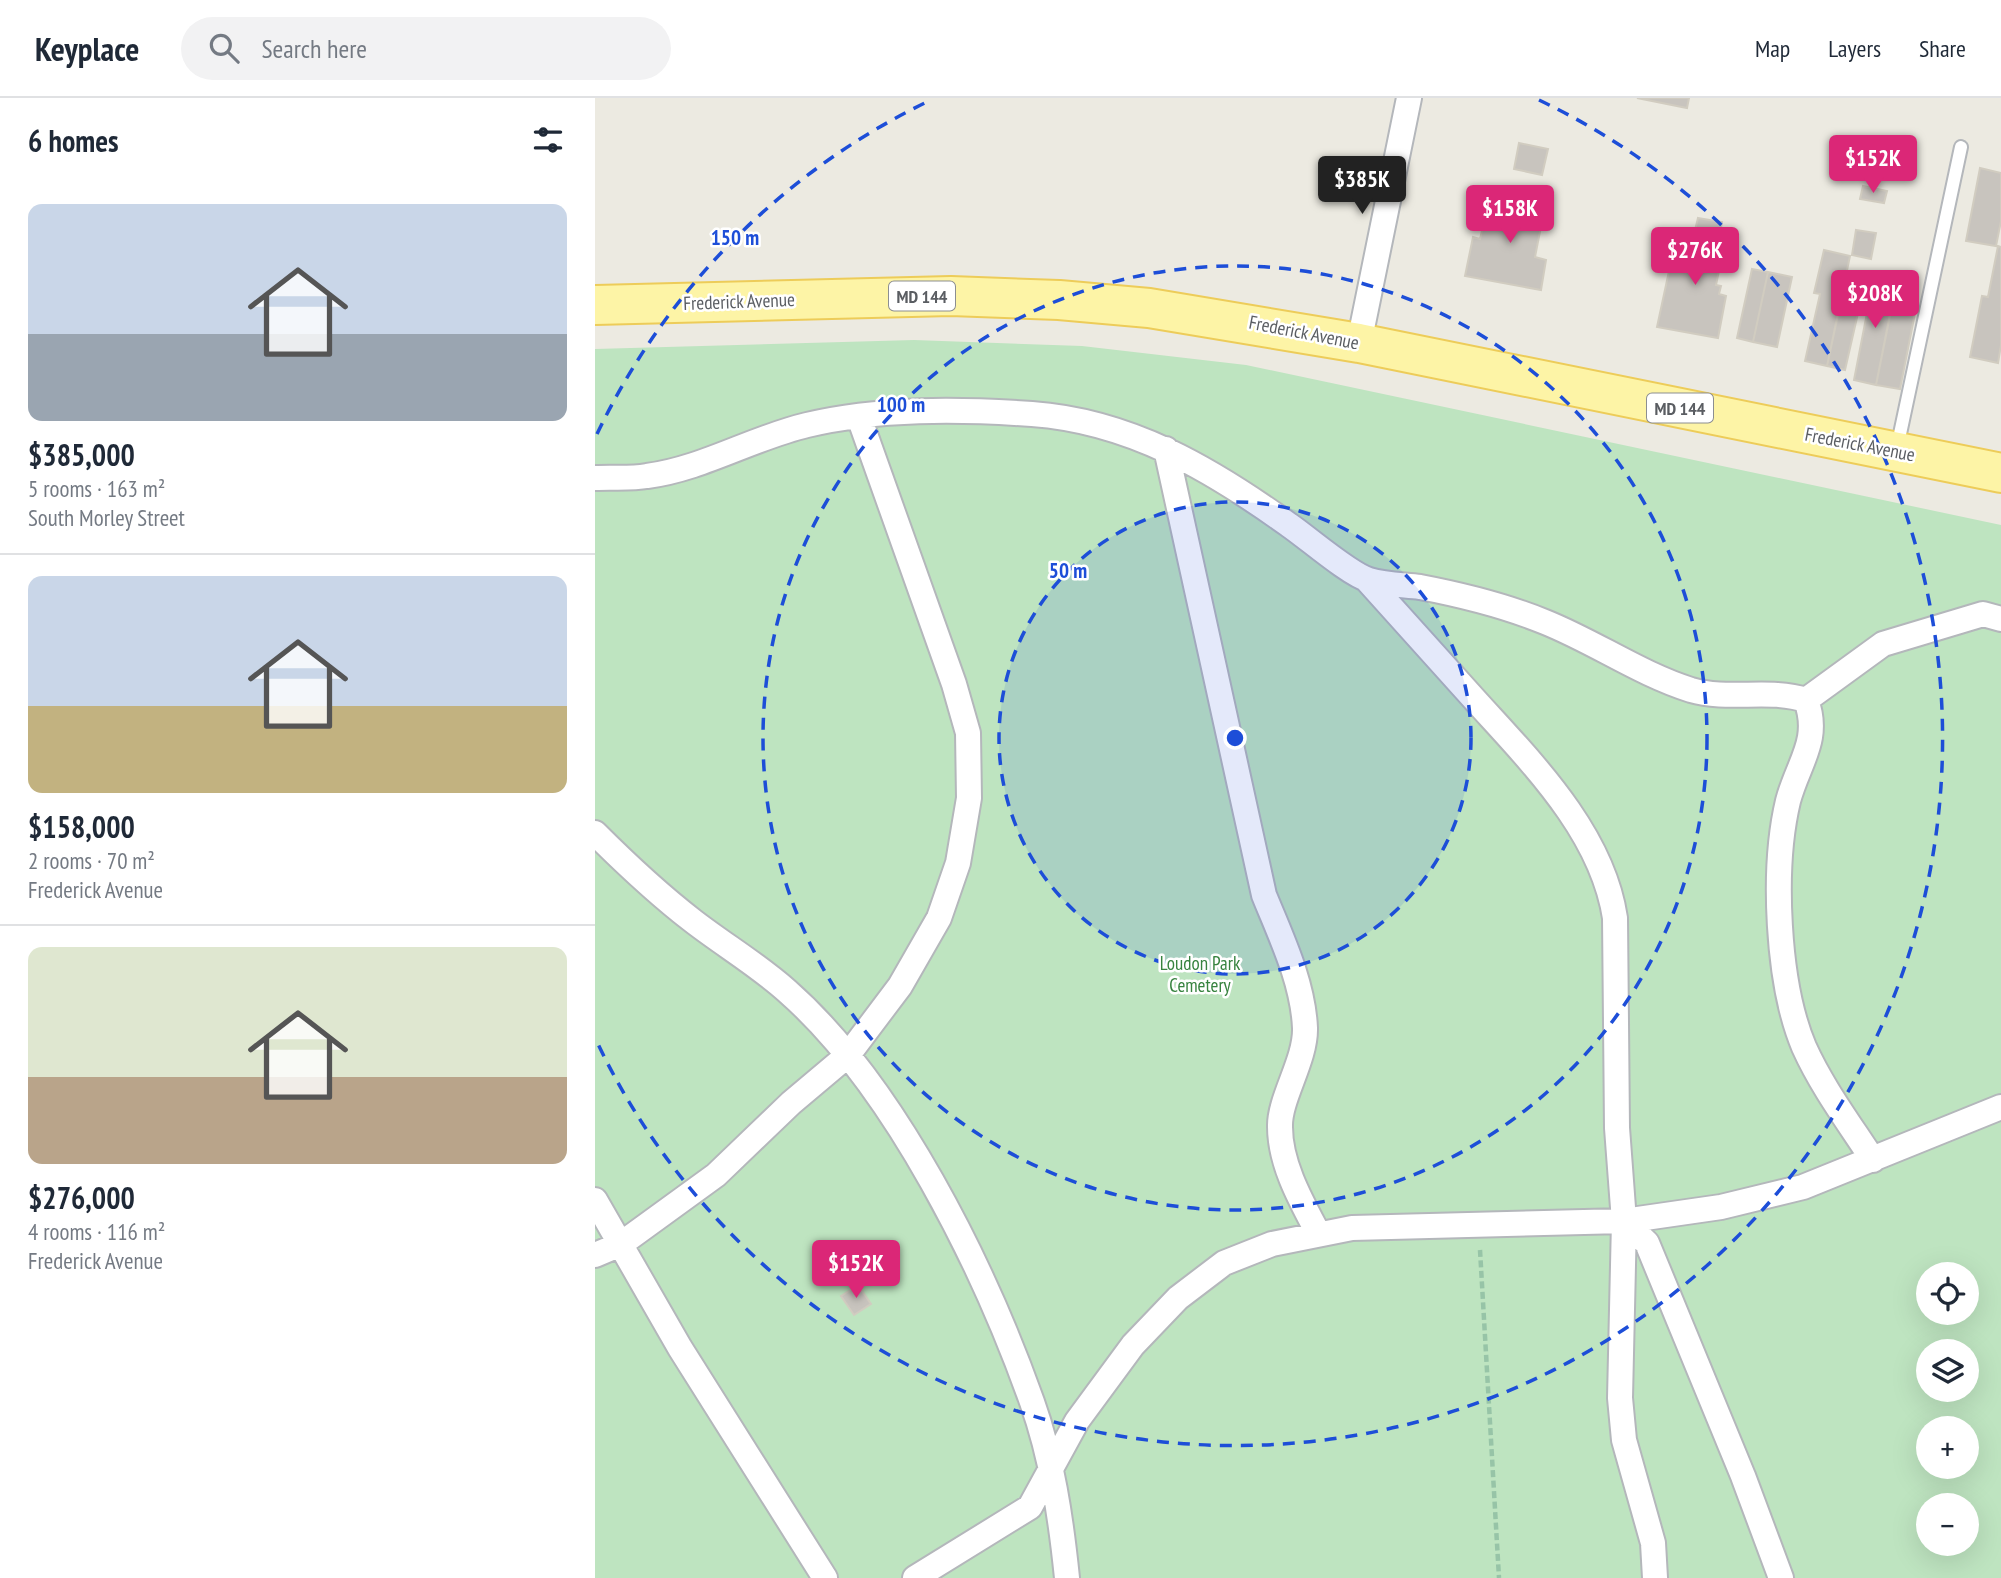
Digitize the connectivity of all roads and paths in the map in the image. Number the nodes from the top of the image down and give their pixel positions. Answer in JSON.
{"nodes":[{"id":1,"x":1409,"y":98,"type":"edge"},
{"id":2,"x":1961,"y":147,"type":"dead end"},
{"id":3,"x":595,"y":305,"type":"edge"},
{"id":4,"x":1359,"y":343,"type":"junction"},
{"id":5,"x":859,"y":417,"type":"junction"},
{"id":6,"x":1166,"y":449,"type":"junction"},
{"id":7,"x":1896,"y":452,"type":"junction"},
{"id":8,"x":2001,"y":473,"type":"edge"},
{"id":9,"x":595,"y":478,"type":"edge"},
{"id":10,"x":1367,"y":580,"type":"junction"},
{"id":11,"x":2001,"y":619,"type":"edge"},
{"id":12,"x":1806,"y":700,"type":"junction"},
{"id":13,"x":595,"y":832,"type":"edge"},
{"id":14,"x":848,"y":1055,"type":"junction"},
{"id":15,"x":2001,"y":1107,"type":"edge"},
{"id":16,"x":1873,"y":1160,"type":"junction"},
{"id":17,"x":595,"y":1200,"type":"edge"},
{"id":18,"x":1624,"y":1221,"type":"junction"},
{"id":19,"x":1478,"y":1224,"type":"junction"},
{"id":20,"x":1318,"y":1233,"type":"junction"},
{"id":21,"x":621,"y":1244,"type":"junction"},
{"id":22,"x":595,"y":1255,"type":"edge"},
{"id":23,"x":1052,"y":1472,"type":"junction"},
{"id":24,"x":825,"y":1578,"type":"edge"},
{"id":25,"x":915,"y":1578,"type":"edge"},
{"id":26,"x":1067,"y":1578,"type":"edge"},
{"id":27,"x":1499,"y":1578,"type":"edge"},
{"id":28,"x":1655,"y":1578,"type":"edge"},
{"id":29,"x":1781,"y":1578,"type":"edge"}],
"edges":[{"from":1,"to":4,"type":"street"},
{"from":2,"to":7,"type":"lane"},
{"from":3,"to":4,"type":"main road","name":"Frederick Avenue","number":"MD 144"},
{"from":4,"to":7,"type":"main road","name":"Frederick Avenue","number":"MD 144"},
{"from":5,"to":6,"type":"street"},
{"from":5,"to":9,"type":"street"},
{"from":5,"to":14,"type":"street"},
{"from":6,"to":10,"type":"street"},
{"from":6,"to":20,"type":"street"},
{"from":7,"to":8,"type":"main road","name":"Frederick Avenue","number":"MD 144"},
{"from":10,"to":12,"type":"street"},
{"from":10,"to":18,"type":"street"},
{"from":11,"to":12,"type":"street"},
{"from":12,"to":16,"type":"street"},
{"from":13,"to":14,"type":"street"},
{"from":14,"to":21,"type":"street"},
{"from":14,"to":23,"type":"street"},
{"from":15,"to":16,"type":"street"},
{"from":16,"to":18,"type":"street"},
{"from":17,"to":21,"type":"street"},
{"from":18,"to":19,"type":"street"},
{"from":18,"to":28,"type":"street"},
{"from":18,"to":29,"type":"street"},
{"from":19,"to":20,"type":"street"},
{"from":19,"to":27,"type":"path"},
{"from":20,"to":23,"type":"street"},
{"from":21,"to":22,"type":"street"},
{"from":21,"to":24,"type":"street"},
{"from":23,"to":25,"type":"street"},
{"from":23,"to":26,"type":"street"}]}
